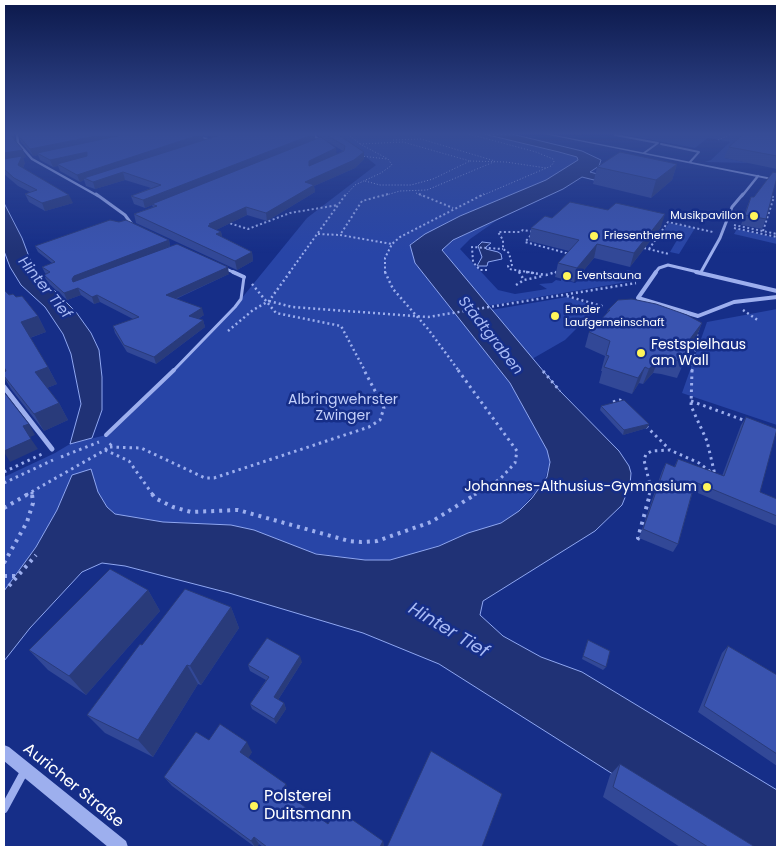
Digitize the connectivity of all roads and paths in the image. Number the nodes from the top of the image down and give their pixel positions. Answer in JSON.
{"nodes":[{"id":1,"x":60,"y":174,"type":"edge"},
{"id":2,"x":378,"y":174,"type":"edge"},
{"id":3,"x":445,"y":174,"type":"edge"},
{"id":4,"x":467,"y":174,"type":"edge"},
{"id":5,"x":533,"y":174,"type":"edge"},
{"id":6,"x":747,"y":174,"type":"edge"},
{"id":7,"x":758,"y":176,"type":"junction"},
{"id":8,"x":777,"y":180,"type":"edge"},
{"id":9,"x":364,"y":182,"type":"junction"},
{"id":10,"x":745,"y":191,"type":"junction"},
{"id":11,"x":416,"y":192,"type":"junction"},
{"id":12,"x":338,"y":205,"type":"junction"},
{"id":13,"x":453,"y":208,"type":"junction"},
{"id":14,"x":134,"y":216,"type":"edge"},
{"id":15,"x":127,"y":219,"type":"junction"},
{"id":16,"x":218,"y":220,"type":"edge"},
{"id":17,"x":725,"y":224,"type":"junction"},
{"id":18,"x":138,"y":229,"type":"edge"},
{"id":19,"x":763,"y":231,"type":"junction"},
{"id":20,"x":317,"y":234,"type":"junction"},
{"id":21,"x":722,"y":234,"type":"junction"},
{"id":22,"x":340,"y":235,"type":"junction"},
{"id":23,"x":777,"y":236,"type":"edge"},
{"id":24,"x":392,"y":244,"type":"junction"},
{"id":25,"x":644,"y":248,"type":"edge"},
{"id":26,"x":503,"y":249,"type":"junction"},
{"id":27,"x":649,"y":249,"type":"junction"},
{"id":28,"x":667,"y":253,"type":"dead end"},
{"id":29,"x":566,"y":260,"type":"edge"},
{"id":30,"x":216,"y":264,"type":"edge"},
{"id":31,"x":561,"y":266,"type":"edge"},
{"id":32,"x":487,"y":270,"type":"dead end"},
{"id":33,"x":519,"y":271,"type":"junction"},
{"id":34,"x":701,"y":272,"type":"junction"},
{"id":35,"x":546,"y":275,"type":"junction"},
{"id":36,"x":244,"y":277,"type":"junction"},
{"id":37,"x":524,"y":280,"type":"junction"},
{"id":38,"x":649,"y":281,"type":"junction"},
{"id":39,"x":516,"y":285,"type":"dead end"},
{"id":40,"x":777,"y":292,"type":"edge"},
{"id":41,"x":565,"y":295,"type":"junction"},
{"id":42,"x":777,"y":297,"type":"edge"},
{"id":43,"x":269,"y":301,"type":"junction"},
{"id":44,"x":605,"y":307,"type":"dead end"},
{"id":45,"x":698,"y":316,"type":"junction"},
{"id":46,"x":418,"y":317,"type":"junction"},
{"id":47,"x":543,"y":371,"type":"dead end"},
{"id":48,"x":4,"y":387,"type":"edge"},
{"id":49,"x":560,"y":391,"type":"dead end"},
{"id":50,"x":691,"y":401,"type":"junction"},
{"id":51,"x":613,"y":402,"type":"edge"},
{"id":52,"x":626,"y":407,"type":"edge"},
{"id":53,"x":639,"y":419,"type":"edge"},
{"id":54,"x":751,"y":423,"type":"edge"},
{"id":55,"x":106,"y":435,"type":"dead end"},
{"id":56,"x":105,"y":440,"type":"dead end"},
{"id":57,"x":52,"y":449,"type":"joint"},
{"id":58,"x":105,"y":450,"type":"junction"},
{"id":59,"x":670,"y":450,"type":"junction"},
{"id":60,"x":4,"y":472,"type":"edge"},
{"id":61,"x":715,"y":474,"type":"junction"},
{"id":62,"x":716,"y":482,"type":"edge"},
{"id":63,"x":4,"y":483,"type":"edge"},
{"id":64,"x":32,"y":492,"type":"junction"},
{"id":65,"x":4,"y":508,"type":"edge"},
{"id":66,"x":640,"y":539,"type":"dead end"},
{"id":67,"x":36,"y":555,"type":"dead end"},
{"id":68,"x":4,"y":563,"type":"edge"},
{"id":69,"x":4,"y":576,"type":"edge"},
{"id":70,"x":17,"y":576,"type":"junction"},
{"id":71,"x":9,"y":586,"type":"dead end"},
{"id":72,"x":4,"y":752,"type":"edge"},
{"id":73,"x":25,"y":769,"type":"junction"},
{"id":74,"x":4,"y":809,"type":"edge"},
{"id":75,"x":120,"y":847,"type":"edge"}],
"edges":[{"from":1,"to":15,"type":"street"},
{"from":2,"to":9,"type":"path"},
{"from":3,"to":9,"type":"path"},
{"from":4,"to":11,"type":"path"},
{"from":5,"to":13,"type":"path"},
{"from":6,"to":7,"type":"street"},
{"from":7,"to":8,"type":"street"},
{"from":7,"to":10,"type":"street"},
{"from":9,"to":12,"type":"path"},
{"from":10,"to":17,"type":"street"},
{"from":10,"to":19,"type":"path"},
{"from":11,"to":13,"type":"path"},
{"from":11,"to":22,"type":"path"},
{"from":12,"to":16,"type":"path"},
{"from":12,"to":20,"type":"path"},
{"from":13,"to":24,"type":"path"},
{"from":14,"to":15,"type":"street"},
{"from":15,"to":18,"type":"street"},
{"from":17,"to":19,"type":"path"},
{"from":17,"to":21,"type":"street"},
{"from":17,"to":23,"type":"path"},
{"from":19,"to":23,"type":"path"},
{"from":20,"to":22,"type":"path"},
{"from":20,"to":43,"type":"path"},
{"from":21,"to":27,"type":"path"},
{"from":21,"to":34,"type":"street"},
{"from":22,"to":24,"type":"path"},
{"from":24,"to":46,"type":"path"},
{"from":25,"to":27,"type":"path"},
{"from":26,"to":29,"type":"path"},
{"from":26,"to":32,"type":"path"},
{"from":26,"to":33,"type":"path"},
{"from":27,"to":28,"type":"path"},
{"from":30,"to":36,"type":"street"},
{"from":31,"to":35,"type":"path"},
{"from":33,"to":35,"type":"path"},
{"from":33,"to":37,"type":"path"},
{"from":34,"to":38,"type":"street"},
{"from":34,"to":40,"type":"street"},
{"from":35,"to":37,"type":"path"},
{"from":36,"to":43,"type":"path"},
{"from":36,"to":55,"type":"lane"},
{"from":37,"to":39,"type":"path"},
{"from":38,"to":41,"type":"path"},
{"from":38,"to":45,"type":"street"},
{"from":41,"to":44,"type":"path"},
{"from":41,"to":46,"type":"path"},
{"from":42,"to":45,"type":"street"},
{"from":43,"to":46,"type":"path"},
{"from":43,"to":58,"type":"path"},
{"from":45,"to":50,"type":"path"},
{"from":46,"to":58,"type":"path"},
{"from":47,"to":49,"type":"path"},
{"from":48,"to":57,"type":"street"},
{"from":50,"to":54,"type":"path"},
{"from":50,"to":61,"type":"path"},
{"from":51,"to":52,"type":"path"},
{"from":53,"to":59,"type":"path"},
{"from":56,"to":63,"type":"path"},
{"from":57,"to":60,"type":"path"},
{"from":58,"to":64,"type":"path"},
{"from":59,"to":61,"type":"path"},
{"from":59,"to":66,"type":"path"},
{"from":61,"to":62,"type":"path"},
{"from":64,"to":65,"type":"path"},
{"from":64,"to":68,"type":"path"},
{"from":67,"to":70,"type":"path"},
{"from":69,"to":70,"type":"path"},
{"from":70,"to":71,"type":"path"},
{"from":72,"to":73,"type":"street","name":"Auricher Straße"},
{"from":73,"to":74,"type":"street"},
{"from":73,"to":75,"type":"street","name":"Auricher Straße"}]}
